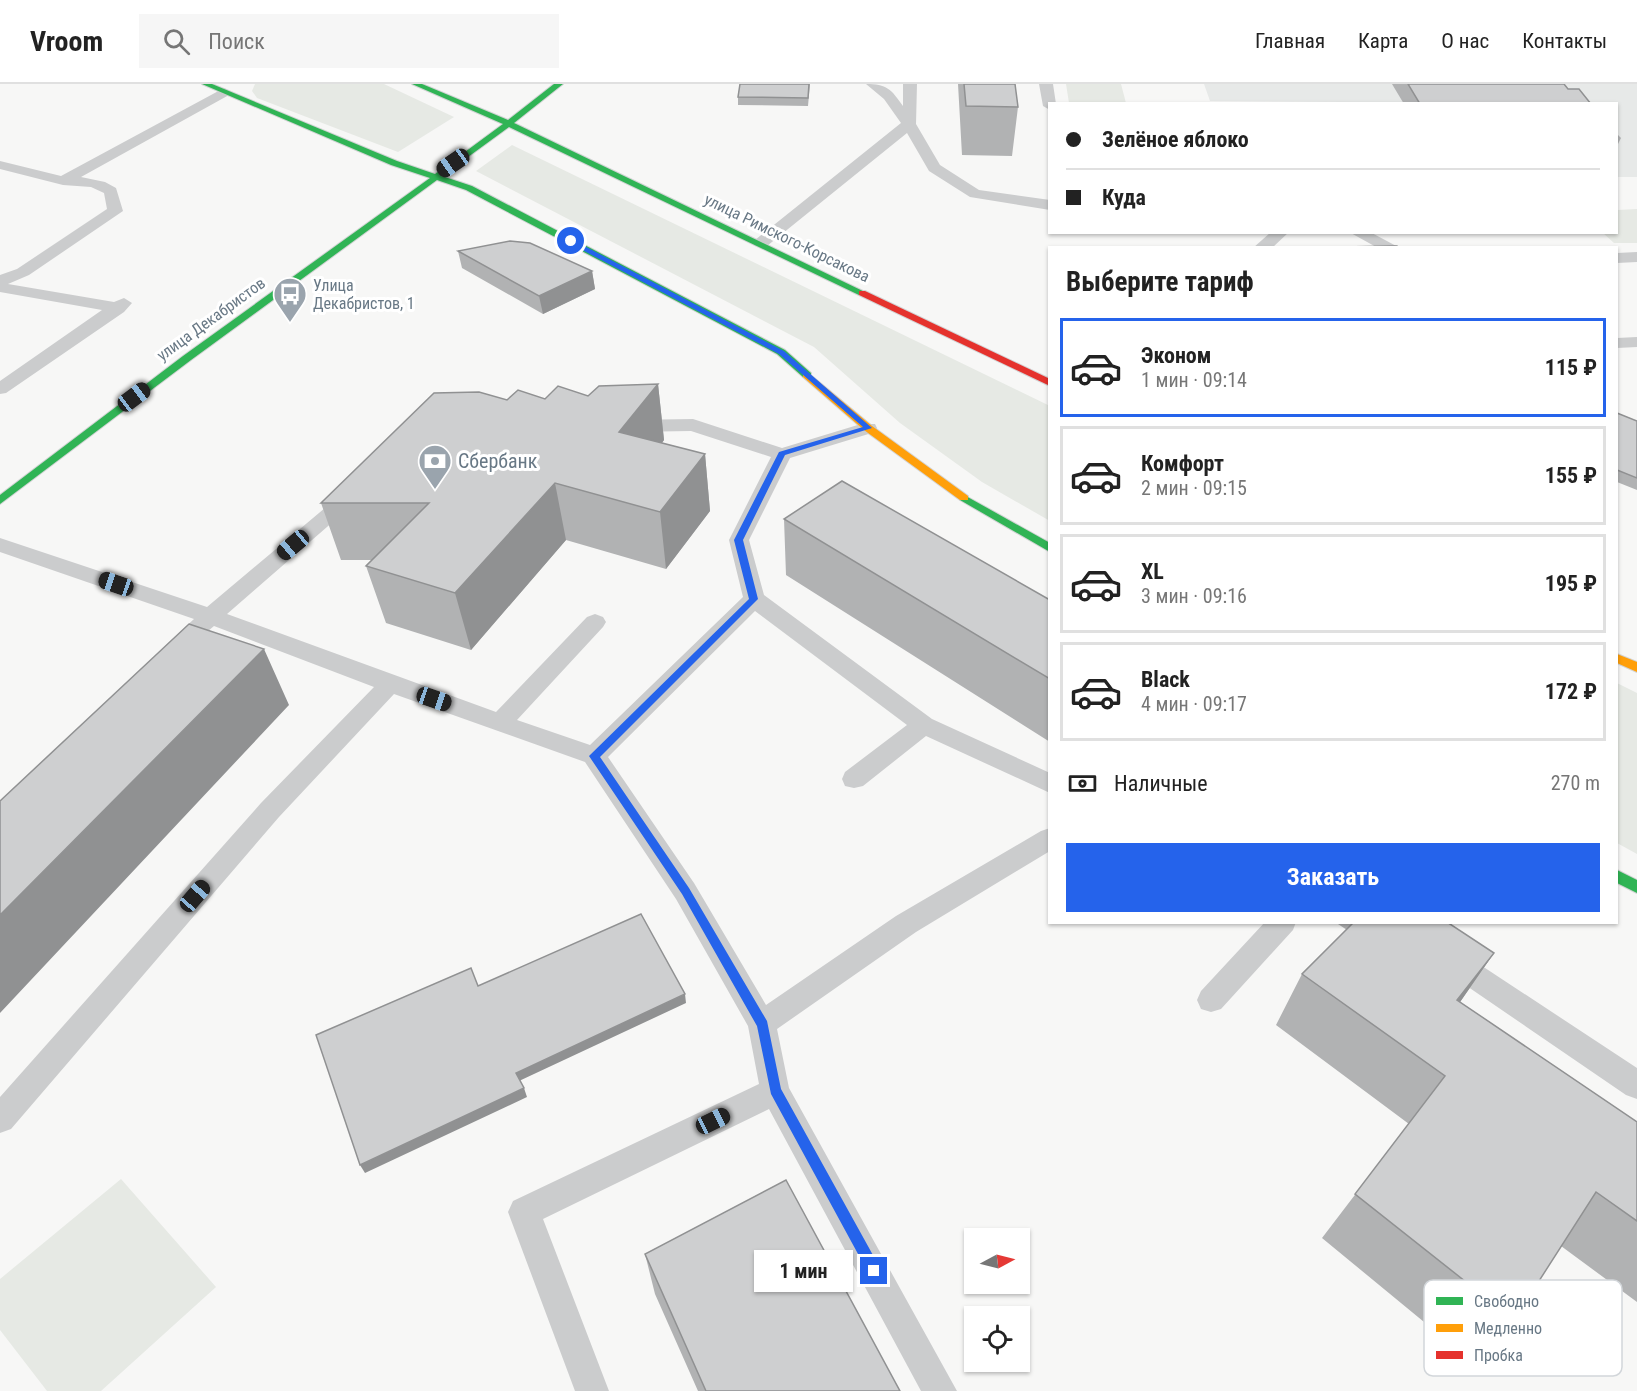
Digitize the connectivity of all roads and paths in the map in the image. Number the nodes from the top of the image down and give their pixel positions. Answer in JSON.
{"nodes":[{"id":1,"x":206,"y":84,"type":"edge"},
{"id":2,"x":247,"y":84,"type":"edge"},
{"id":3,"x":416,"y":84,"type":"edge"},
{"id":4,"x":559,"y":84,"type":"edge"},
{"id":5,"x":873,"y":84,"type":"edge"},
{"id":6,"x":910,"y":84,"type":"edge"},
{"id":7,"x":1046,"y":84,"type":"edge"},
{"id":8,"x":224,"y":92,"type":"junction"},
{"id":9,"x":1049,"y":102,"type":"edge"},
{"id":10,"x":256,"y":105,"type":"junction"},
{"id":11,"x":510,"y":124,"type":"junction"},
{"id":12,"x":909,"y":124,"type":"junction"},
{"id":13,"x":0,"y":165,"type":"edge"},
{"id":14,"x":434,"y":176,"type":"junction"},
{"id":15,"x":63,"y":181,"type":"junction"},
{"id":16,"x":1048,"y":205,"type":"edge"},
{"id":17,"x":1279,"y":234,"type":"edge"},
{"id":18,"x":1360,"y":234,"type":"edge"},
{"id":19,"x":761,"y":243,"type":"junction"},
{"id":20,"x":1264,"y":246,"type":"edge"},
{"id":21,"x":1388,"y":246,"type":"edge"},
{"id":22,"x":1637,"y":257,"type":"edge"},
{"id":23,"x":1618,"y":258,"type":"edge"},
{"id":24,"x":0,"y":281,"type":"edge"},
{"id":25,"x":0,"y":287,"type":"edge"},
{"id":26,"x":1637,"y":342,"type":"edge"},
{"id":27,"x":1618,"y":343,"type":"edge"},
{"id":28,"x":1048,"y":382,"type":"edge"},
{"id":29,"x":0,"y":389,"type":"edge"},
{"id":30,"x":609,"y":427,"type":"edge"},
{"id":31,"x":868,"y":428,"type":"junction"},
{"id":32,"x":782,"y":454,"type":"junction"},
{"id":33,"x":367,"y":483,"type":"edge"},
{"id":34,"x":0,"y":500,"type":"edge"},
{"id":35,"x":0,"y":545,"type":"edge"},
{"id":36,"x":1048,"y":547,"type":"edge"},
{"id":37,"x":754,"y":599,"type":"junction"},
{"id":38,"x":209,"y":616,"type":"junction"},
{"id":39,"x":595,"y":622,"type":"dead end"},
{"id":40,"x":1618,"y":658,"type":"edge"},
{"id":41,"x":157,"y":664,"type":"edge"},
{"id":42,"x":1637,"y":668,"type":"edge"},
{"id":43,"x":390,"y":684,"type":"junction"},
{"id":44,"x":500,"y":723,"type":"junction"},
{"id":45,"x":924,"y":725,"type":"junction"},
{"id":46,"x":594,"y":756,"type":"junction"},
{"id":47,"x":854,"y":778,"type":"dead end"},
{"id":48,"x":1048,"y":782,"type":"edge"},
{"id":49,"x":1048,"y":839,"type":"edge"},
{"id":50,"x":1618,"y":877,"type":"edge"},
{"id":51,"x":1637,"y":888,"type":"edge"},
{"id":52,"x":1281,"y":924,"type":"edge"},
{"id":53,"x":1418,"y":924,"type":"edge"},
{"id":54,"x":1211,"y":1000,"type":"dead end"},
{"id":55,"x":762,"y":1024,"type":"junction"},
{"id":56,"x":1637,"y":1085,"type":"edge"},
{"id":57,"x":776,"y":1090,"type":"junction"},
{"id":58,"x":0,"y":1119,"type":"edge"},
{"id":59,"x":592,"y":1391,"type":"edge"},
{"id":60,"x":940,"y":1391,"type":"edge"}],
"edges":[{"from":1,"to":8,"type":"street"},
{"from":2,"to":10,"type":"street"},
{"from":3,"to":11,"type":"street","name":"улица Римского-Корсакова"},
{"from":4,"to":11,"type":"street","name":"улица Декабристов"},
{"from":5,"to":12,"type":"lane"},
{"from":6,"to":12,"type":"lane"},
{"from":7,"to":9,"type":"lane"},
{"from":8,"to":10,"type":"street"},
{"from":8,"to":15,"type":"lane"},
{"from":10,"to":14,"type":"street"},
{"from":11,"to":14,"type":"street","name":"улица Декабристов"},
{"from":11,"to":19,"type":"street","name":"улица Римского-Корсакова"},
{"from":12,"to":16,"type":"lane"},
{"from":12,"to":19,"type":"lane"},
{"from":13,"to":15,"type":"lane"},
{"from":14,"to":31,"type":"street"},
{"from":14,"to":34,"type":"street","name":"улица Декабристов"},
{"from":15,"to":24,"type":"lane"},
{"from":17,"to":20,"type":"lane"},
{"from":18,"to":21,"type":"lane"},
{"from":19,"to":28,"type":"street","name":"улица Римского-Корсакова"},
{"from":22,"to":23,"type":"lane"},
{"from":25,"to":29,"type":"lane"},
{"from":26,"to":27,"type":"lane"},
{"from":30,"to":32,"type":"lane"},
{"from":31,"to":32,"type":"lane"},
{"from":31,"to":36,"type":"street"},
{"from":32,"to":37,"type":"lane"},
{"from":33,"to":38,"type":"lane"},
{"from":35,"to":38,"type":"lane"},
{"from":37,"to":45,"type":"lane"},
{"from":37,"to":46,"type":"lane"},
{"from":38,"to":41,"type":"lane"},
{"from":38,"to":43,"type":"lane"},
{"from":39,"to":44,"type":"lane"},
{"from":40,"to":42,"type":"street"},
{"from":43,"to":44,"type":"lane"},
{"from":43,"to":58,"type":"lane"},
{"from":44,"to":46,"type":"lane"},
{"from":45,"to":47,"type":"lane"},
{"from":45,"to":48,"type":"lane"},
{"from":46,"to":55,"type":"lane"},
{"from":49,"to":55,"type":"lane"},
{"from":50,"to":51,"type":"street"},
{"from":52,"to":54,"type":"lane"},
{"from":53,"to":56,"type":"lane"},
{"from":55,"to":57,"type":"lane"},
{"from":57,"to":59,"type":"lane"},
{"from":57,"to":60,"type":"lane"}]}
